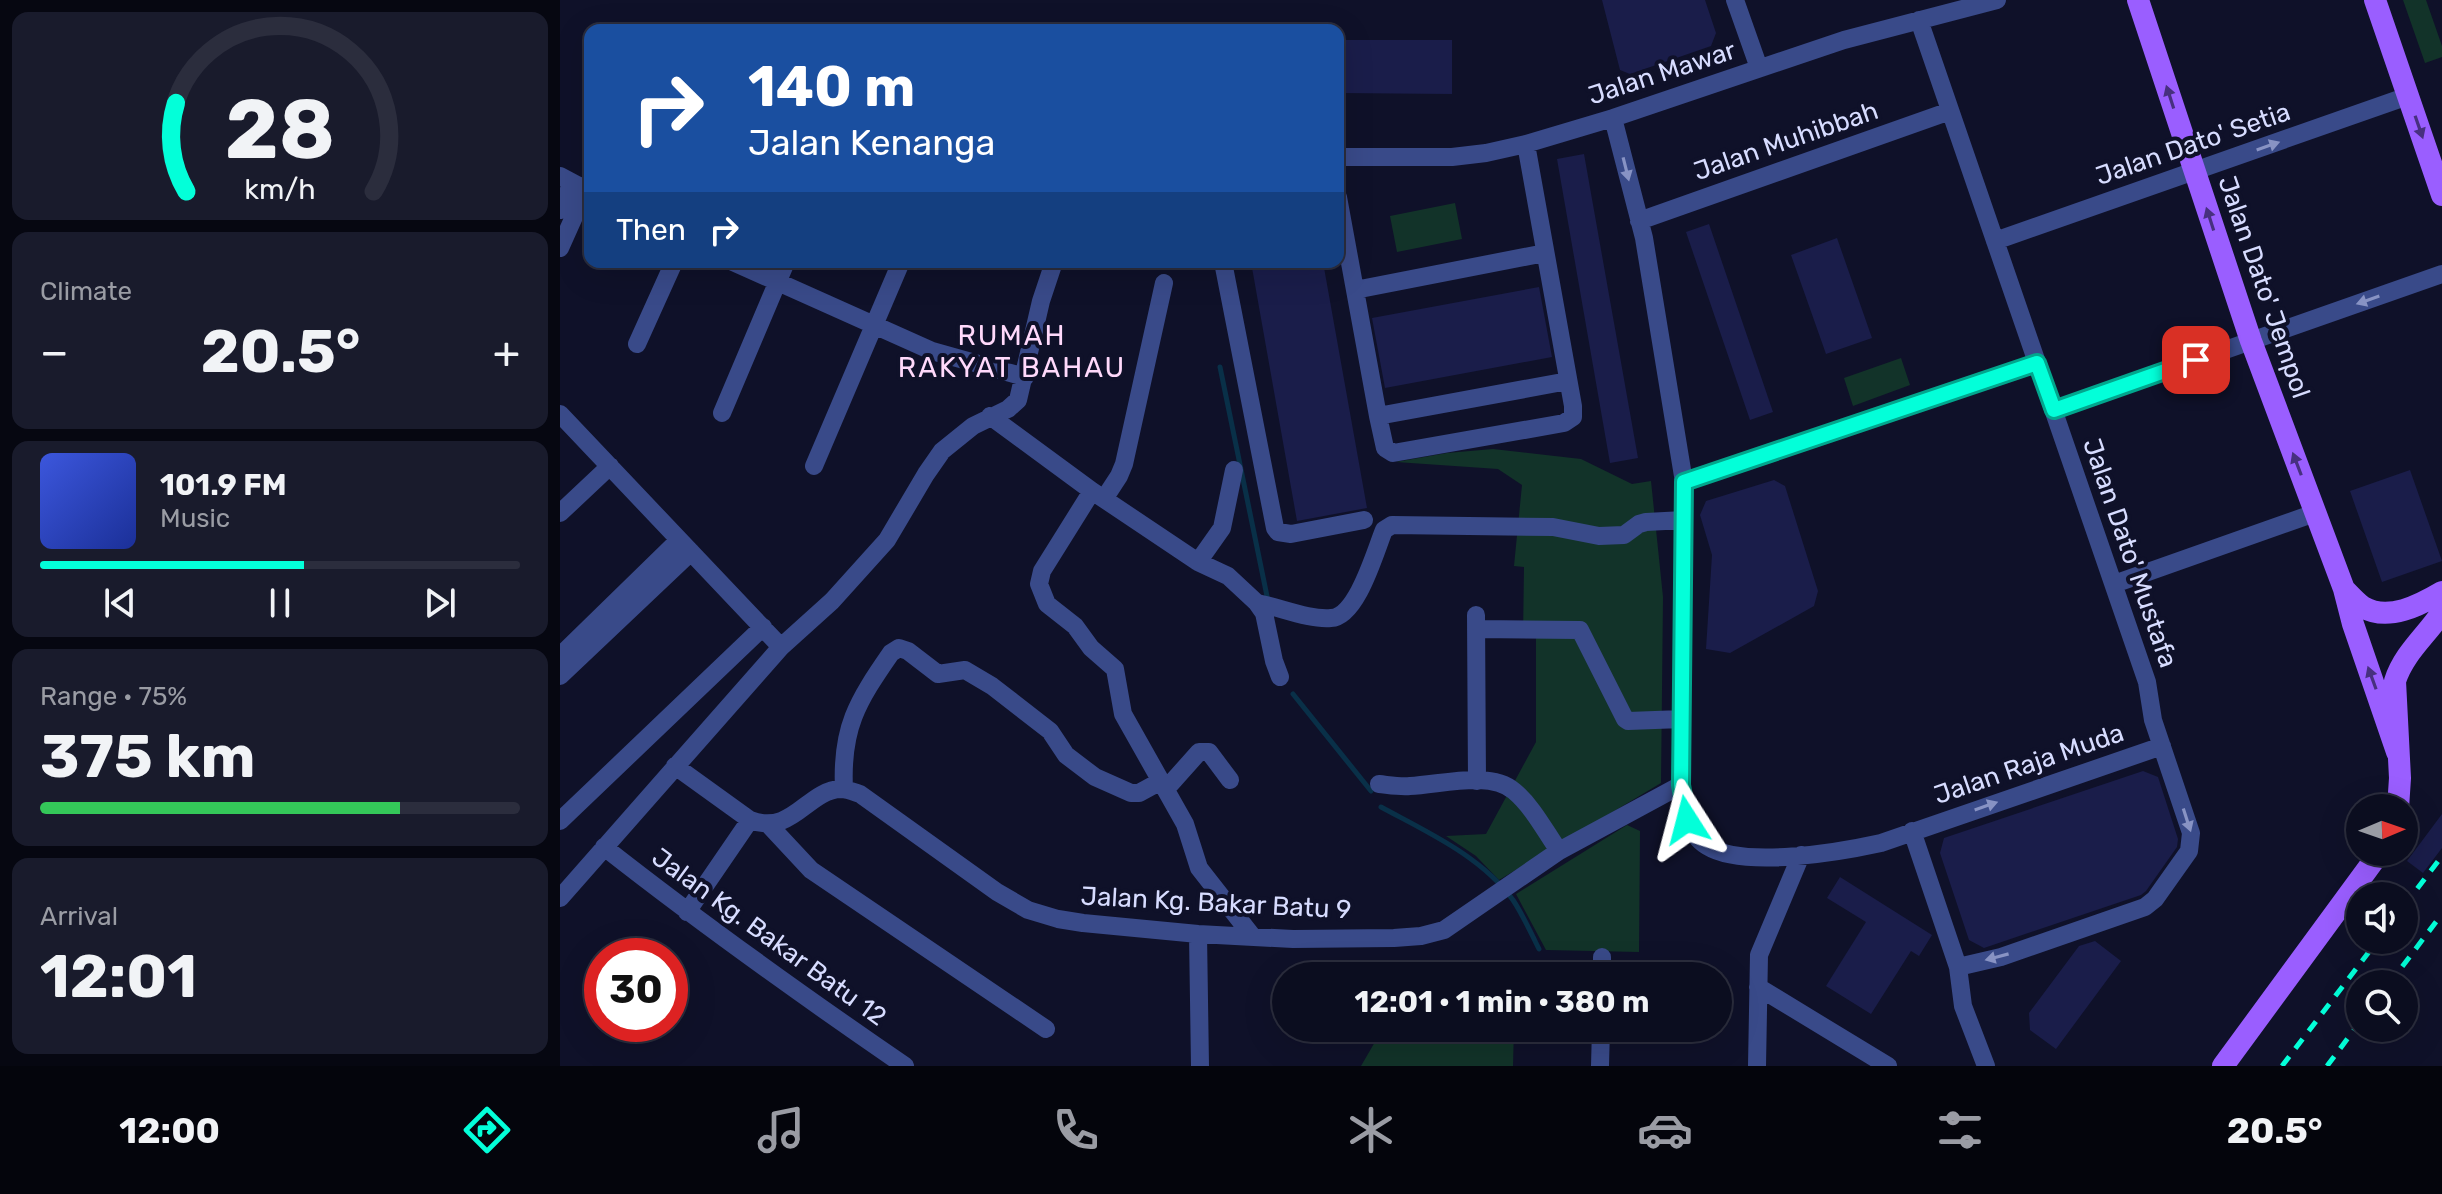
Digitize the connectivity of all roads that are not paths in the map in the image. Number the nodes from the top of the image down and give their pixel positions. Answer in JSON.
{"nodes":[{"id":1,"x":1735,"y":0,"type":"edge"},
{"id":2,"x":1997,"y":0,"type":"edge"},
{"id":3,"x":2138,"y":0,"type":"edge"},
{"id":4,"x":2375,"y":0,"type":"edge"},
{"id":5,"x":1919,"y":20,"type":"junction"},
{"id":6,"x":1759,"y":68,"type":"junction"},
{"id":7,"x":2408,"y":96,"type":"junction"},
{"id":8,"x":1950,"y":111,"type":"junction"},
{"id":9,"x":1613,"y":118,"type":"junction"},
{"id":10,"x":1526,"y":144,"type":"junction"},
{"id":11,"x":1344,"y":157,"type":"edge"},
{"id":12,"x":2195,"y":171,"type":"junction"},
{"id":13,"x":580,"y":185,"type":"edge"},
{"id":14,"x":2442,"y":195,"type":"edge"},
{"id":15,"x":560,"y":210,"type":"edge"},
{"id":16,"x":1639,"y":221,"type":"junction"},
{"id":17,"x":1344,"y":230,"type":"edge"},
{"id":18,"x":1995,"y":241,"type":"junction"},
{"id":19,"x":560,"y":248,"type":"edge"},
{"id":20,"x":1545,"y":253,"type":"junction"},
{"id":21,"x":671,"y":268,"type":"edge"},
{"id":22,"x":746,"y":268,"type":"edge"},
{"id":23,"x":783,"y":268,"type":"edge"},
{"id":24,"x":898,"y":268,"type":"edge"},
{"id":25,"x":1052,"y":268,"type":"edge"},
{"id":26,"x":1224,"y":268,"type":"edge"},
{"id":27,"x":2442,"y":274,"type":"edge"},
{"id":28,"x":777,"y":283,"type":"junction"},
{"id":29,"x":1164,"y":283,"type":"dead end"},
{"id":30,"x":1355,"y":290,"type":"junction"},
{"id":31,"x":874,"y":326,"type":"junction"},
{"id":32,"x":2251,"y":341,"type":"junction"},
{"id":33,"x":637,"y":344,"type":"dead end"},
{"id":34,"x":2037,"y":363,"type":"junction"},
{"id":35,"x":1025,"y":377,"type":"junction"},
{"id":36,"x":1568,"y":381,"type":"junction"},
{"id":37,"x":2054,"y":410,"type":"junction"},
{"id":38,"x":722,"y":413,"type":"dead end"},
{"id":39,"x":560,"y":414,"type":"edge"},
{"id":40,"x":990,"y":416,"type":"junction"},
{"id":41,"x":1378,"y":416,"type":"junction"},
{"id":42,"x":610,"y":466,"type":"junction"},
{"id":43,"x":814,"y":466,"type":"dead end"},
{"id":44,"x":1234,"y":470,"type":"dead end"},
{"id":45,"x":1684,"y":482,"type":"junction"},
{"id":46,"x":1098,"y":495,"type":"junction"},
{"id":47,"x":560,"y":513,"type":"edge"},
{"id":48,"x":2315,"y":513,"type":"junction"},
{"id":49,"x":1364,"y":520,"type":"dead end"},
{"id":50,"x":1684,"y":520,"type":"junction"},
{"id":51,"x":685,"y":546,"type":"junction"},
{"id":52,"x":1198,"y":562,"type":"junction"},
{"id":53,"x":2114,"y":584,"type":"junction"},
{"id":54,"x":2344,"y":589,"type":"junction"},
{"id":55,"x":2442,"y":592,"type":"edge"},
{"id":56,"x":1265,"y":605,"type":"junction"},
{"id":57,"x":2442,"y":612,"type":"edge"},
{"id":58,"x":763,"y":627,"type":"junction"},
{"id":59,"x":781,"y":647,"type":"junction"},
{"id":60,"x":560,"y":656,"type":"edge"},
{"id":61,"x":560,"y":676,"type":"edge"},
{"id":62,"x":1280,"y":677,"type":"dead end"},
{"id":63,"x":1682,"y":719,"type":"junction"},
{"id":64,"x":2162,"y":746,"type":"junction"},
{"id":65,"x":2397,"y":752,"type":"junction"},
{"id":66,"x":675,"y":766,"type":"junction"},
{"id":67,"x":1230,"y":780,"type":"dead end"},
{"id":68,"x":1477,"y":781,"type":"junction"},
{"id":69,"x":1379,"y":784,"type":"dead end"},
{"id":70,"x":1163,"y":785,"type":"junction"},
{"id":71,"x":1681,"y":785,"type":"junction"},
{"id":72,"x":844,"y":789,"type":"junction"},
{"id":73,"x":2399,"y":794,"type":"edge"},
{"id":74,"x":560,"y":821,"type":"edge"},
{"id":75,"x":759,"y":822,"type":"junction"},
{"id":76,"x":1912,"y":831,"type":"junction"},
{"id":77,"x":604,"y":847,"type":"junction"},
{"id":78,"x":1559,"y":851,"type":"junction"},
{"id":79,"x":1801,"y":855,"type":"junction"},
{"id":80,"x":2370,"y":866,"type":"edge"},
{"id":81,"x":560,"y":898,"type":"edge"},
{"id":82,"x":687,"y":912,"type":"junction"},
{"id":83,"x":1198,"y":934,"type":"junction"},
{"id":84,"x":1253,"y":937,"type":"junction"},
{"id":85,"x":1958,"y":967,"type":"junction"},
{"id":86,"x":1758,"y":987,"type":"junction"},
{"id":87,"x":1046,"y":1029,"type":"dead end"},
{"id":88,"x":1601,"y":1042,"type":"edge"},
{"id":89,"x":905,"y":1066,"type":"edge"},
{"id":90,"x":1200,"y":1066,"type":"edge"},
{"id":91,"x":1600,"y":1066,"type":"edge"},
{"id":92,"x":1757,"y":1066,"type":"edge"},
{"id":93,"x":1888,"y":1066,"type":"edge"},
{"id":94,"x":1986,"y":1066,"type":"edge"},
{"id":95,"x":2223,"y":1066,"type":"edge"}],
"edges":[{"from":1,"to":6,"type":"street"},
{"from":2,"to":5,"type":"street","name":"Jalan Mawar"},
{"from":12,"to":3,"type":"main road","name":"Jalan Dato' Jempol","one_way":true},
{"from":4,"to":7,"type":"main road"},
{"from":5,"to":6,"type":"street","name":"Jalan Mawar"},
{"from":5,"to":8,"type":"street","name":"Jalan Dato' Mustafa"},
{"from":6,"to":9,"type":"street","name":"Jalan Mawar"},
{"from":12,"to":7,"type":"street","name":"Jalan Dato' Setia","one_way":true},
{"from":7,"to":14,"type":"main road","one_way":true},
{"from":8,"to":16,"type":"street","name":"Jalan Muhibbah"},
{"from":8,"to":18,"type":"street","name":"Jalan Dato' Mustafa"},
{"from":9,"to":10,"type":"street","name":"Jalan Mawar"},
{"from":9,"to":16,"type":"street","one_way":true},
{"from":10,"to":11,"type":"street","name":"Jalan Mawar"},
{"from":10,"to":20,"type":"street"},
{"from":12,"to":18,"type":"street","name":"Jalan Dato' Setia"},
{"from":32,"to":12,"type":"main road","name":"Jalan Dato' Jempol","one_way":true},
{"from":13,"to":15,"type":"street"},
{"from":13,"to":19,"type":"street"},
{"from":16,"to":45,"type":"street"},
{"from":17,"to":30,"type":"street"},
{"from":18,"to":34,"type":"street","name":"Jalan Dato' Mustafa"},
{"from":20,"to":30,"type":"street"},
{"from":20,"to":36,"type":"street"},
{"from":21,"to":33,"type":"street"},
{"from":22,"to":28,"type":"street"},
{"from":23,"to":28,"type":"street"},
{"from":24,"to":31,"type":"street"},
{"from":25,"to":35,"type":"street"},
{"from":26,"to":49,"type":"street"},
{"from":27,"to":32,"type":"street","one_way":true},
{"from":28,"to":31,"type":"street"},
{"from":28,"to":38,"type":"street"},
{"from":29,"to":46,"type":"street"},
{"from":30,"to":41,"type":"street"},
{"from":31,"to":35,"type":"street"},
{"from":31,"to":43,"type":"street"},
{"from":32,"to":37,"type":"street"},
{"from":48,"to":32,"type":"main road","name":"Jalan Dato' Jempol","one_way":true},
{"from":34,"to":37,"type":"street","name":"Jalan Dato' Mustafa"},
{"from":34,"to":45,"type":"street"},
{"from":35,"to":40,"type":"street"},
{"from":36,"to":41,"type":"street"},
{"from":36,"to":41,"type":"street"},
{"from":37,"to":53,"type":"street","name":"Jalan Dato' Mustafa"},
{"from":39,"to":42,"type":"street"},
{"from":40,"to":46,"type":"street"},
{"from":40,"to":59,"type":"street"},
{"from":42,"to":47,"type":"street"},
{"from":42,"to":51,"type":"street"},
{"from":44,"to":52,"type":"street"},
{"from":45,"to":50,"type":"street"},
{"from":46,"to":52,"type":"street"},
{"from":46,"to":70,"type":"street"},
{"from":48,"to":53,"type":"street"},
{"from":48,"to":54,"type":"main road","name":"Jalan Dato' Jempol"},
{"from":50,"to":56,"type":"street"},
{"from":50,"to":63,"type":"street"},
{"from":51,"to":58,"type":"street"},
{"from":51,"to":60,"type":"street"},
{"from":51,"to":61,"type":"street"},
{"from":52,"to":56,"type":"street"},
{"from":53,"to":64,"type":"street","name":"Jalan Dato' Mustafa"},
{"from":54,"to":55,"type":"main road"},
{"from":65,"to":54,"type":"main road","name":"Jalan Dato' Jempol","one_way":true},
{"from":56,"to":62,"type":"street"},
{"from":57,"to":65,"type":"main road"},
{"from":58,"to":59,"type":"street"},
{"from":58,"to":74,"type":"street"},
{"from":59,"to":66,"type":"street"},
{"from":63,"to":68,"type":"street"},
{"from":63,"to":71,"type":"street"},
{"from":76,"to":64,"type":"street","name":"Jalan Raja Muda","one_way":true},
{"from":64,"to":85,"type":"street","name":"Jalan Dato' Mustafa","one_way":true},
{"from":65,"to":73,"type":"main road"},
{"from":66,"to":75,"type":"street"},
{"from":66,"to":77,"type":"street"},
{"from":67,"to":70,"type":"street"},
{"from":68,"to":69,"type":"street"},
{"from":68,"to":78,"type":"street"},
{"from":70,"to":72,"type":"street"},
{"from":70,"to":84,"type":"street"},
{"from":71,"to":78,"type":"street","name":"Jalan Kg. Bakar Batu 9"},
{"from":71,"to":79,"type":"street","name":"Jalan Raja Muda"},
{"from":72,"to":75,"type":"street"},
{"from":72,"to":83,"type":"street","name":"Jalan Kg. Bakar Batu 9"},
{"from":75,"to":82,"type":"street"},
{"from":75,"to":87,"type":"street"},
{"from":76,"to":79,"type":"street","name":"Jalan Raja Muda"},
{"from":76,"to":85,"type":"street"},
{"from":77,"to":81,"type":"street"},
{"from":77,"to":82,"type":"street","name":"Jalan Kg. Bakar Batu 12"},
{"from":78,"to":84,"type":"street","name":"Jalan Kg. Bakar Batu 9"},
{"from":79,"to":86,"type":"street"},
{"from":80,"to":95,"type":"main road"},
{"from":82,"to":89,"type":"street","name":"Jalan Kg. Bakar Batu 12"},
{"from":83,"to":84,"type":"street","name":"Jalan Kg. Bakar Batu 9"},
{"from":83,"to":90,"type":"street"},
{"from":85,"to":94,"type":"street"},
{"from":86,"to":92,"type":"street"},
{"from":86,"to":93,"type":"street"},
{"from":88,"to":91,"type":"street"}]}
